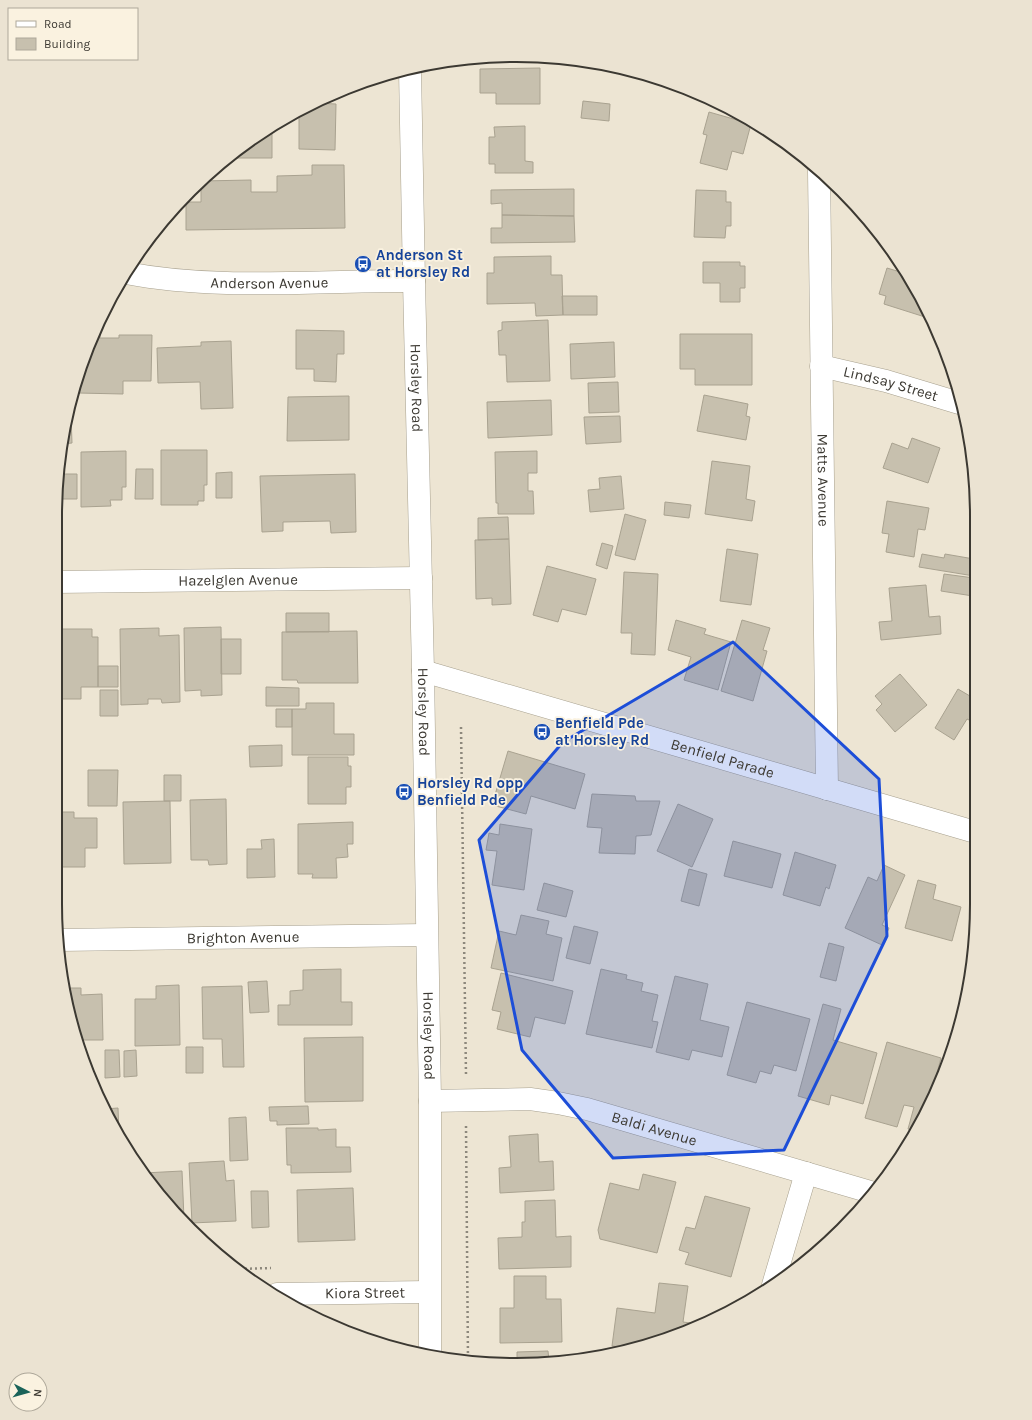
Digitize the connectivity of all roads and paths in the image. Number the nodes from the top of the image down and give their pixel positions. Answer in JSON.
{"nodes":[{"id":1,"x":410,"y":74,"type":"edge"},
{"id":2,"x":819,"y":179,"type":"edge"},
{"id":3,"x":133,"y":274,"type":"edge"},
{"id":4,"x":414,"y":281,"type":"junction"},
{"id":5,"x":822,"y":366,"type":"junction"},
{"id":6,"x":956,"y":402,"type":"edge"},
{"id":7,"x":421,"y":578,"type":"junction"},
{"id":8,"x":62,"y":582,"type":"edge"},
{"id":9,"x":423,"y":670,"type":"junction"},
{"id":10,"x":460,"y":727,"type":"dead end"},
{"id":11,"x":827,"y":788,"type":"junction"},
{"id":12,"x":970,"y":831,"type":"edge"},
{"id":13,"x":426,"y":936,"type":"junction"},
{"id":14,"x":64,"y":940,"type":"edge"},
{"id":15,"x":430,"y":1101,"type":"junction"},
{"id":16,"x":466,"y":1101,"type":"junction"},
{"id":17,"x":806,"y":1173,"type":"junction"},
{"id":18,"x":867,"y":1191,"type":"edge"},
{"id":19,"x":776,"y":1275,"type":"edge"},
{"id":20,"x":430,"y":1292,"type":"junction"},
{"id":21,"x":284,"y":1294,"type":"edge"},
{"id":22,"x":430,"y":1350,"type":"edge"},
{"id":23,"x":468,"y":1355,"type":"edge"}],
"edges":[{"from":1,"to":4,"type":"street","name":"Horsley Road"},
{"from":2,"to":5,"type":"street","name":"Matts Avenue"},
{"from":3,"to":4,"type":"street","name":"Anderson Avenue"},
{"from":4,"to":7,"type":"street","name":"Horsley Road"},
{"from":5,"to":6,"type":"street","name":"Lindsay Street"},
{"from":5,"to":11,"type":"street","name":"Matts Avenue"},
{"from":7,"to":8,"type":"street","name":"Hazelglen Avenue"},
{"from":7,"to":9,"type":"street","name":"Horsley Road"},
{"from":9,"to":11,"type":"street","name":"Benfield Parade"},
{"from":9,"to":13,"type":"street","name":"Horsley Road"},
{"from":10,"to":16,"type":"path"},
{"from":11,"to":12,"type":"street","name":"Benfield Parade"},
{"from":13,"to":14,"type":"street","name":"Brighton Avenue"},
{"from":13,"to":15,"type":"street","name":"Horsley Road"},
{"from":15,"to":16,"type":"street","name":"Baldi Avenue"},
{"from":15,"to":20,"type":"street","name":"Horsley Road"},
{"from":16,"to":17,"type":"street","name":"Baldi Avenue"},
{"from":16,"to":23,"type":"path"},
{"from":17,"to":18,"type":"street","name":"Baldi Avenue"},
{"from":17,"to":19,"type":"street"},
{"from":20,"to":21,"type":"street","name":"Kiora Street"},
{"from":20,"to":22,"type":"street","name":"Horsley Road"}]}
